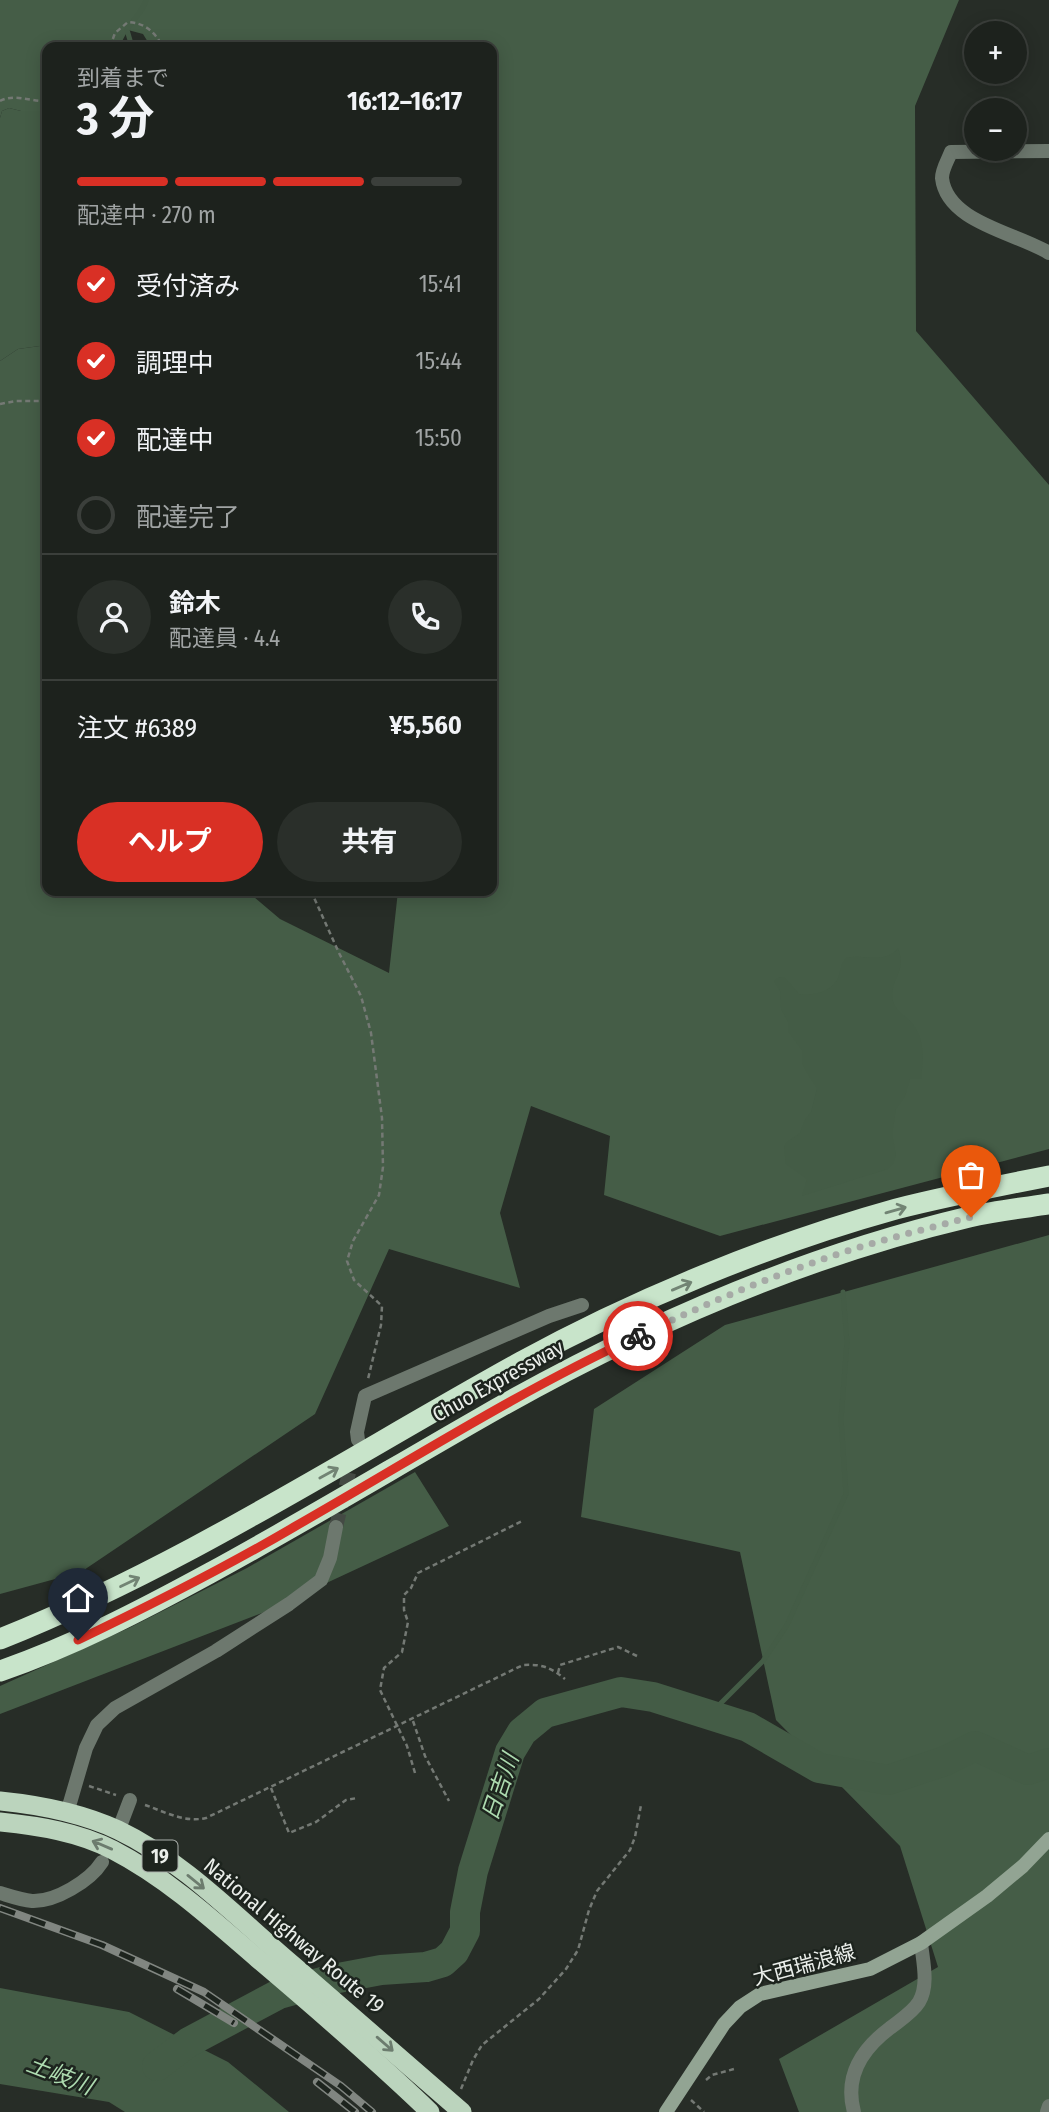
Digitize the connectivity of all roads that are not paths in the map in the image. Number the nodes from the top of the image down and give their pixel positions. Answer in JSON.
{"nodes":[{"id":1,"x":1049,"y":151,"type":"edge"},
{"id":2,"x":1049,"y":253,"type":"edge"},
{"id":3,"x":1049,"y":1177,"type":"edge"},
{"id":4,"x":1049,"y":1204,"type":"edge"},
{"id":5,"x":582,"y":1305,"type":"dead end"},
{"id":6,"x":358,"y":1440,"type":"tunnel mouth"},
{"id":7,"x":336,"y":1527,"type":"tunnel mouth"},
{"id":8,"x":0,"y":1639,"type":"edge"},
{"id":9,"x":0,"y":1671,"type":"edge"},
{"id":10,"x":130,"y":1800,"type":"road end"},
{"id":11,"x":0,"y":1801,"type":"edge"},
{"id":12,"x":67,"y":1813,"type":"junction"},
{"id":13,"x":122,"y":1821,"type":"dead end"},
{"id":14,"x":0,"y":1822,"type":"edge"},
{"id":15,"x":1049,"y":1839,"type":"edge"},
{"id":16,"x":102,"y":1862,"type":"dead end"},
{"id":17,"x":0,"y":1893,"type":"edge"},
{"id":18,"x":921,"y":1943,"type":"junction"},
{"id":19,"x":1049,"y":2106,"type":"edge"},
{"id":20,"x":456,"y":2107,"type":"edge"},
{"id":21,"x":430,"y":2112,"type":"edge"},
{"id":22,"x":666,"y":2112,"type":"edge"},
{"id":23,"x":854,"y":2112,"type":"edge"},
{"id":24,"x":1047,"y":2112,"type":"edge"}],
"edges":[{"from":1,"to":2,"type":"street"},
{"from":8,"to":3,"type":"highway","name":"Chuo Expressway","one_way":true},
{"from":4,"to":9,"type":"highway","name":"Chuo Expressway"},
{"from":5,"to":6,"type":"street"},
{"from":7,"to":12,"type":"street"},
{"from":10,"to":13,"type":"street"},
{"from":11,"to":12,"type":"highway","name":"National Highway Route 19","number":"19"},
{"from":12,"to":20,"type":"highway","name":"National Highway Route 19","number":"19","one_way":true},
{"from":21,"to":14,"type":"highway","name":"National Highway Route 19","number":"19","one_way":true},
{"from":15,"to":18,"type":"main road","name":"大西瑞浪線"},
{"from":16,"to":17,"type":"street"},
{"from":18,"to":22,"type":"main road","name":"大西瑞浪線"},
{"from":18,"to":23,"type":"street"},
{"from":19,"to":24,"type":"street"}]}
